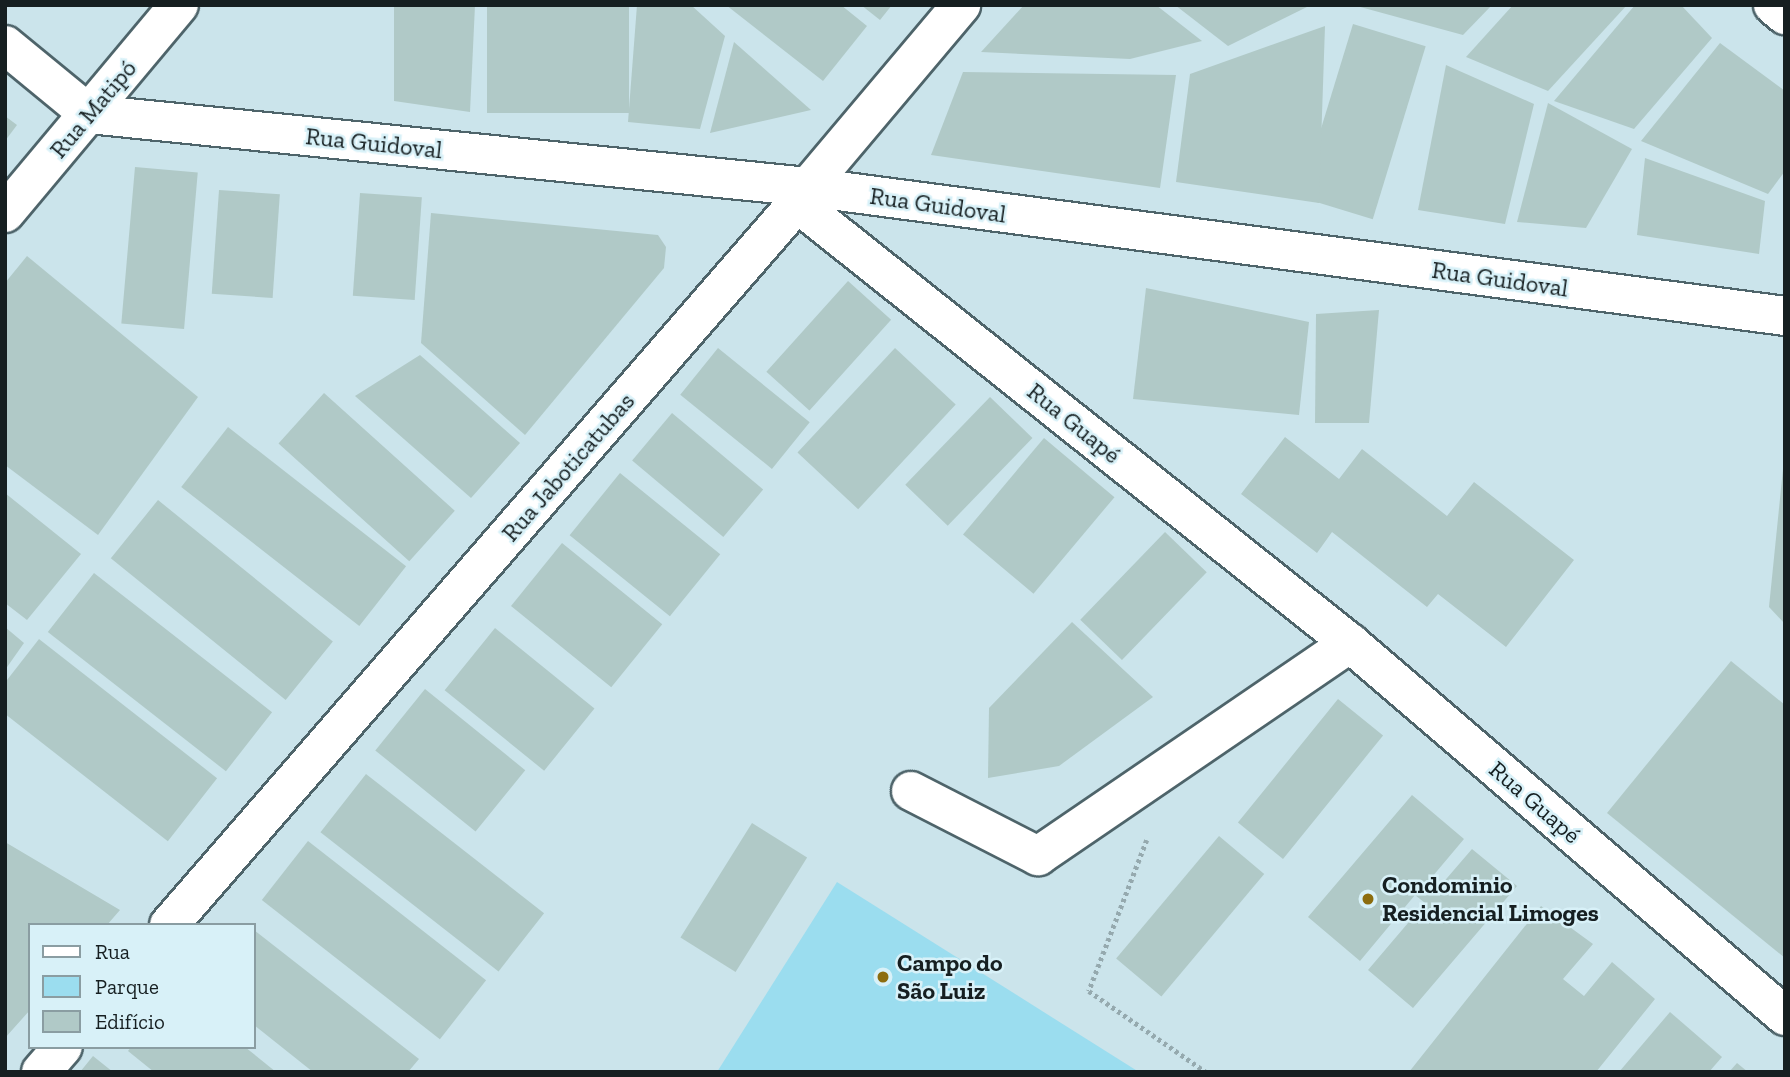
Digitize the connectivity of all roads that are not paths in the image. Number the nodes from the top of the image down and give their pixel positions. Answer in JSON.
{"nodes":[{"id":1,"x":179,"y":5,"type":"edge"},
{"id":2,"x":961,"y":5,"type":"edge"},
{"id":3,"x":1773,"y":5,"type":"edge"},
{"id":4,"x":1785,"y":15,"type":"edge"},
{"id":5,"x":5,"y":45,"type":"edge"},
{"id":6,"x":89,"y":114,"type":"junction"},
{"id":7,"x":803,"y":195,"type":"junction"},
{"id":8,"x":5,"y":213,"type":"edge"},
{"id":9,"x":1785,"y":316,"type":"edge"},
{"id":10,"x":1350,"y":643,"type":"junction"},
{"id":11,"x":911,"y":791,"type":"dead end"},
{"id":12,"x":171,"y":923,"type":"edge"},
{"id":13,"x":1785,"y":1016,"type":"edge"},
{"id":14,"x":60,"y":1049,"type":"edge"},
{"id":15,"x":41,"y":1072,"type":"edge"}],
"edges":[{"from":1,"to":6,"type":"street","name":"Rua Matipó"},
{"from":2,"to":7,"type":"street","name":"Rua Jaboticatubas"},
{"from":3,"to":4,"type":"street"},
{"from":5,"to":6,"type":"street"},
{"from":6,"to":7,"type":"street","name":"Rua Guidoval"},
{"from":6,"to":8,"type":"street","name":"Rua Matipó"},
{"from":7,"to":9,"type":"street","name":"Rua Guidoval"},
{"from":7,"to":10,"type":"street","name":"Rua Guapé"},
{"from":7,"to":12,"type":"street","name":"Rua Jaboticatubas"},
{"from":10,"to":11,"type":"street"},
{"from":10,"to":13,"type":"street","name":"Rua Guapé"},
{"from":14,"to":15,"type":"street"}]}
